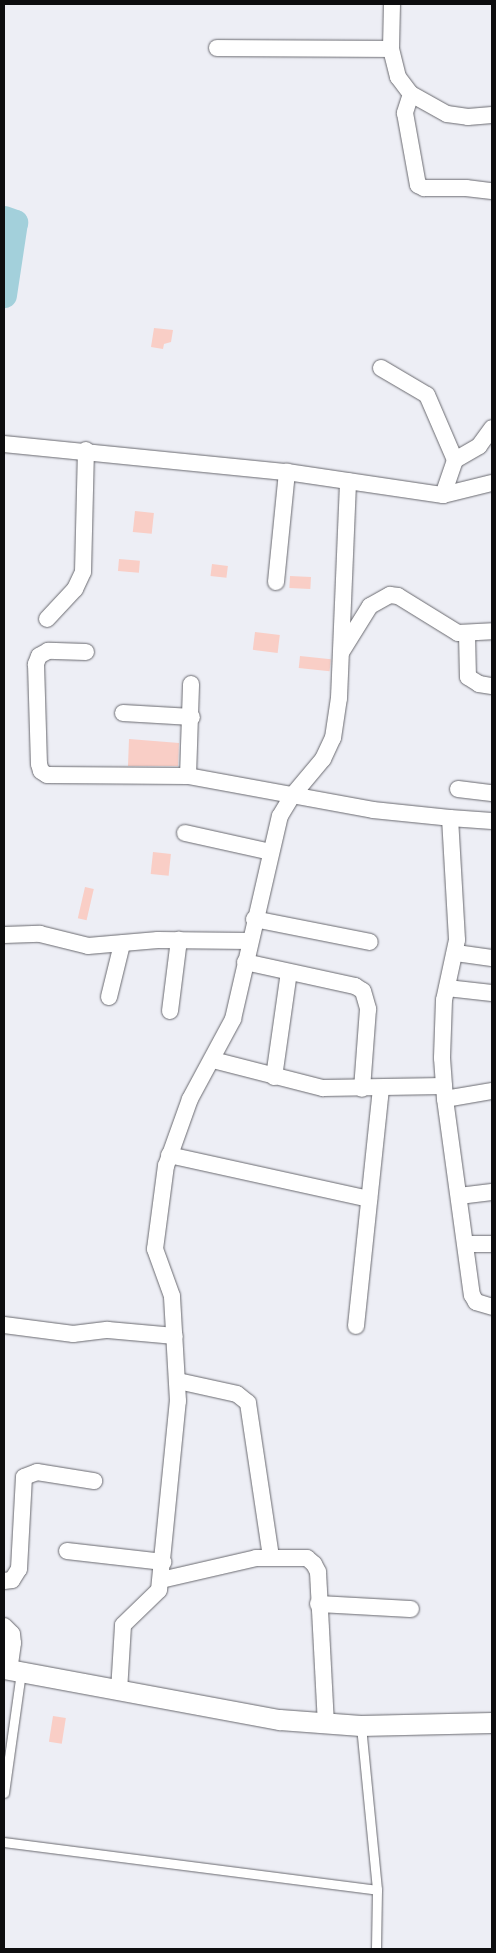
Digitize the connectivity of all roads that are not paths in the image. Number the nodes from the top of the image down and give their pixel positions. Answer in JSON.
{"nodes":[{"id":1,"x":392,"y":4,"type":"edge"},
{"id":2,"x":217,"y":48,"type":"dead end"},
{"id":3,"x":391,"y":49,"type":"junction"},
{"id":4,"x":411,"y":94,"type":"junction"},
{"id":5,"x":492,"y":115,"type":"edge"},
{"id":6,"x":492,"y":191,"type":"edge"},
{"id":7,"x":381,"y":368,"type":"dead end"},
{"id":8,"x":492,"y":428,"type":"edge"},
{"id":9,"x":4,"y":444,"type":"edge"},
{"id":10,"x":86,"y":450,"type":"junction"},
{"id":11,"x":455,"y":460,"type":"junction"},
{"id":12,"x":287,"y":472,"type":"junction"},
{"id":13,"x":348,"y":481,"type":"junction"},
{"id":14,"x":492,"y":483,"type":"edge"},
{"id":15,"x":443,"y":495,"type":"junction"},
{"id":16,"x":276,"y":582,"type":"dead end"},
{"id":17,"x":47,"y":619,"type":"dead end"},
{"id":18,"x":492,"y":631,"type":"edge"},
{"id":19,"x":467,"y":634,"type":"junction"},
{"id":20,"x":86,"y":652,"type":"dead end"},
{"id":21,"x":341,"y":653,"type":"junction"},
{"id":22,"x":191,"y":684,"type":"dead end"},
{"id":23,"x":492,"y":686,"type":"edge"},
{"id":24,"x":124,"y":712,"type":"dead end"},
{"id":25,"x":192,"y":716,"type":"junction"},
{"id":26,"x":188,"y":776,"type":"junction"},
{"id":27,"x":458,"y":789,"type":"dead end"},
{"id":28,"x":492,"y":793,"type":"edge"},
{"id":29,"x":292,"y":796,"type":"junction"},
{"id":30,"x":450,"y":818,"type":"junction"},
{"id":31,"x":492,"y":821,"type":"edge"},
{"id":32,"x":185,"y":832,"type":"dead end"},
{"id":33,"x":271,"y":852,"type":"junction"},
{"id":34,"x":254,"y":919,"type":"junction"},
{"id":35,"x":4,"y":935,"type":"edge"},
{"id":36,"x":178,"y":940,"type":"junction"},
{"id":37,"x":250,"y":941,"type":"junction"},
{"id":38,"x":370,"y":942,"type":"dead end"},
{"id":39,"x":122,"y":944,"type":"junction"},
{"id":40,"x":456,"y":953,"type":"junction"},
{"id":41,"x":492,"y":958,"type":"edge"},
{"id":42,"x":245,"y":962,"type":"junction"},
{"id":43,"x":289,"y":972,"type":"junction"},
{"id":44,"x":447,"y":988,"type":"junction"},
{"id":45,"x":492,"y":993,"type":"edge"},
{"id":46,"x":109,"y":998,"type":"dead end"},
{"id":47,"x":170,"y":1011,"type":"dead end"},
{"id":48,"x":213,"y":1060,"type":"junction"},
{"id":49,"x":274,"y":1077,"type":"junction"},
{"id":50,"x":362,"y":1088,"type":"junction"},
{"id":51,"x":381,"y":1088,"type":"junction"},
{"id":52,"x":492,"y":1090,"type":"edge"},
{"id":53,"x":444,"y":1093,"type":"junction"},
{"id":54,"x":169,"y":1155,"type":"junction"},
{"id":55,"x":492,"y":1192,"type":"edge"},
{"id":56,"x":459,"y":1196,"type":"junction"},
{"id":57,"x":369,"y":1199,"type":"junction"},
{"id":58,"x":466,"y":1244,"type":"junction"},
{"id":59,"x":492,"y":1244,"type":"edge"},
{"id":60,"x":492,"y":1307,"type":"edge"},
{"id":61,"x":4,"y":1326,"type":"edge"},
{"id":62,"x":356,"y":1326,"type":"dead end"},
{"id":63,"x":175,"y":1336,"type":"junction"},
{"id":64,"x":178,"y":1382,"type":"junction"},
{"id":65,"x":94,"y":1481,"type":"dead end"},
{"id":66,"x":67,"y":1551,"type":"dead end"},
{"id":67,"x":270,"y":1557,"type":"junction"},
{"id":68,"x":163,"y":1562,"type":"junction"},
{"id":69,"x":161,"y":1580,"type":"junction"},
{"id":70,"x":4,"y":1581,"type":"edge"},
{"id":71,"x":318,"y":1604,"type":"junction"},
{"id":72,"x":411,"y":1609,"type":"dead end"},
{"id":73,"x":4,"y":1626,"type":"edge"},
{"id":74,"x":11,"y":1670,"type":"edge"},
{"id":75,"x":119,"y":1691,"type":"junction"},
{"id":76,"x":492,"y":1723,"type":"edge"},
{"id":77,"x":326,"y":1725,"type":"junction"},
{"id":78,"x":361,"y":1726,"type":"junction"},
{"id":79,"x":4,"y":1793,"type":"edge"},
{"id":80,"x":4,"y":1842,"type":"edge"},
{"id":81,"x":377,"y":1890,"type":"junction"},
{"id":82,"x":376,"y":1949,"type":"edge"}],
"edges":[{"from":1,"to":3,"type":"street"},
{"from":2,"to":3,"type":"street"},
{"from":3,"to":4,"type":"street"},
{"from":4,"to":5,"type":"street"},
{"from":4,"to":6,"type":"street"},
{"from":7,"to":11,"type":"street"},
{"from":8,"to":11,"type":"street"},
{"from":9,"to":10,"type":"street"},
{"from":10,"to":12,"type":"street"},
{"from":10,"to":17,"type":"street"},
{"from":11,"to":15,"type":"street"},
{"from":12,"to":13,"type":"street"},
{"from":12,"to":16,"type":"street"},
{"from":13,"to":15,"type":"street"},
{"from":13,"to":21,"type":"street"},
{"from":14,"to":15,"type":"street"},
{"from":18,"to":19,"type":"street"},
{"from":19,"to":21,"type":"street"},
{"from":19,"to":23,"type":"street"},
{"from":20,"to":26,"type":"street"},
{"from":21,"to":29,"type":"street"},
{"from":22,"to":25,"type":"street"},
{"from":24,"to":25,"type":"street"},
{"from":25,"to":26,"type":"street"},
{"from":26,"to":29,"type":"street"},
{"from":27,"to":28,"type":"street"},
{"from":29,"to":30,"type":"street"},
{"from":29,"to":33,"type":"street"},
{"from":30,"to":31,"type":"street"},
{"from":30,"to":40,"type":"street"},
{"from":32,"to":33,"type":"street"},
{"from":33,"to":34,"type":"street"},
{"from":34,"to":37,"type":"street"},
{"from":34,"to":38,"type":"street"},
{"from":35,"to":39,"type":"street"},
{"from":36,"to":37,"type":"street"},
{"from":36,"to":39,"type":"street"},
{"from":36,"to":47,"type":"street"},
{"from":37,"to":42,"type":"street"},
{"from":39,"to":46,"type":"street"},
{"from":40,"to":41,"type":"street"},
{"from":40,"to":44,"type":"street"},
{"from":42,"to":43,"type":"street"},
{"from":42,"to":48,"type":"street"},
{"from":43,"to":49,"type":"street"},
{"from":43,"to":50,"type":"street"},
{"from":44,"to":45,"type":"street"},
{"from":44,"to":53,"type":"street"},
{"from":48,"to":49,"type":"street"},
{"from":48,"to":54,"type":"street"},
{"from":49,"to":50,"type":"street"},
{"from":50,"to":51,"type":"street"},
{"from":51,"to":53,"type":"street"},
{"from":51,"to":57,"type":"street"},
{"from":52,"to":53,"type":"street"},
{"from":53,"to":56,"type":"street"},
{"from":54,"to":57,"type":"street"},
{"from":54,"to":63,"type":"street"},
{"from":55,"to":56,"type":"street"},
{"from":56,"to":58,"type":"street"},
{"from":57,"to":62,"type":"street"},
{"from":58,"to":59,"type":"street"},
{"from":58,"to":60,"type":"street"},
{"from":61,"to":63,"type":"street"},
{"from":63,"to":64,"type":"street"},
{"from":64,"to":67,"type":"street"},
{"from":64,"to":68,"type":"street"},
{"from":65,"to":70,"type":"street"},
{"from":66,"to":68,"type":"street"},
{"from":67,"to":69,"type":"street"},
{"from":67,"to":71,"type":"street"},
{"from":68,"to":69,"type":"street"},
{"from":69,"to":75,"type":"street"},
{"from":71,"to":72,"type":"street"},
{"from":71,"to":77,"type":"street"},
{"from":73,"to":74,"type":"street"},
{"from":74,"to":75,"type":"street"},
{"from":74,"to":79,"type":"lane"},
{"from":75,"to":77,"type":"street"},
{"from":76,"to":78,"type":"street"},
{"from":77,"to":78,"type":"street"},
{"from":78,"to":81,"type":"lane"},
{"from":80,"to":81,"type":"lane"},
{"from":81,"to":82,"type":"lane"}]}
